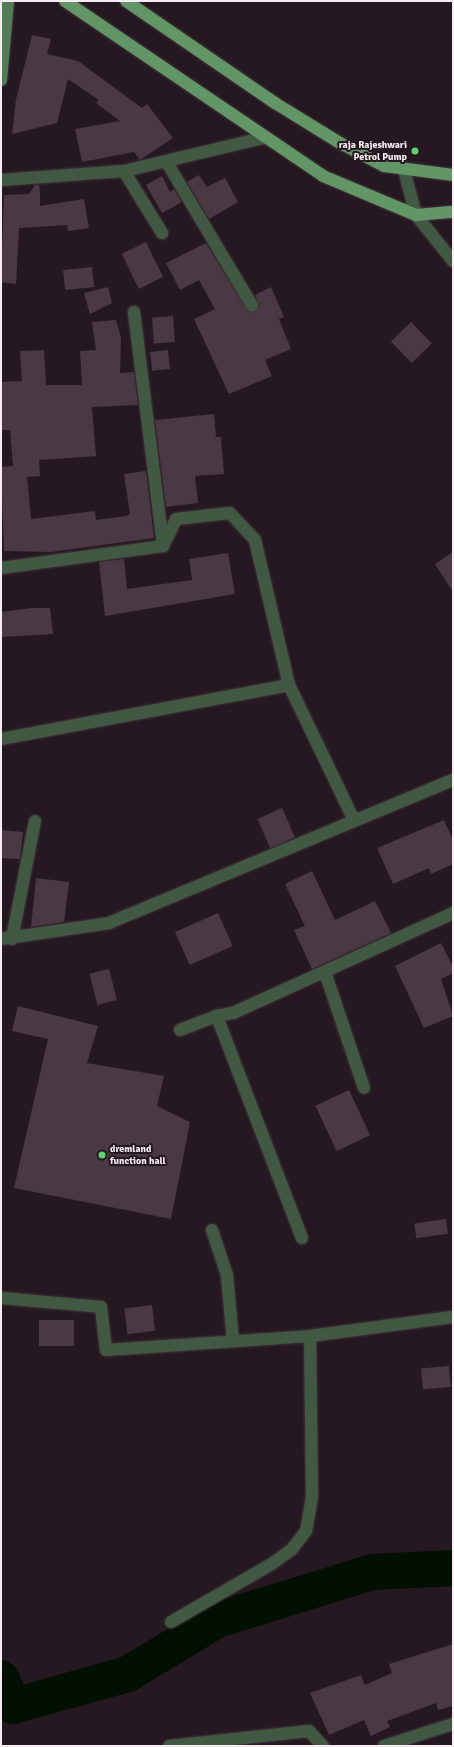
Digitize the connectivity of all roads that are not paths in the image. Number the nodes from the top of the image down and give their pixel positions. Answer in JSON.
{"nodes":[{"id":1,"x":8,"y":1,"type":"edge"},
{"id":2,"x":65,"y":1,"type":"edge"},
{"id":3,"x":126,"y":1,"type":"edge"},
{"id":4,"x":1,"y":80,"type":"edge"},
{"id":5,"x":263,"y":138,"type":"junction"},
{"id":6,"x":166,"y":161,"type":"junction"},
{"id":7,"x":404,"y":170,"type":"junction"},
{"id":8,"x":124,"y":171,"type":"junction"},
{"id":9,"x":453,"y":175,"type":"edge"},
{"id":10,"x":1,"y":180,"type":"edge"},
{"id":11,"x":453,"y":212,"type":"edge"},
{"id":12,"x":416,"y":215,"type":"junction"},
{"id":13,"x":162,"y":233,"type":"dead end"},
{"id":14,"x":453,"y":261,"type":"edge"},
{"id":15,"x":252,"y":305,"type":"dead end"},
{"id":16,"x":134,"y":312,"type":"dead end"},
{"id":17,"x":163,"y":546,"type":"junction"},
{"id":18,"x":1,"y":568,"type":"edge"},
{"id":19,"x":289,"y":685,"type":"junction"},
{"id":20,"x":1,"y":739,"type":"edge"},
{"id":21,"x":453,"y":780,"type":"edge"},
{"id":22,"x":354,"y":820,"type":"junction"},
{"id":23,"x":35,"y":821,"type":"dead end"},
{"id":24,"x":453,"y":913,"type":"edge"},
{"id":25,"x":6,"y":939,"type":"edge"},
{"id":26,"x":325,"y":972,"type":"junction"},
{"id":27,"x":217,"y":1016,"type":"junction"},
{"id":28,"x":180,"y":1030,"type":"dead end"},
{"id":29,"x":364,"y":1088,"type":"dead end"},
{"id":30,"x":212,"y":1230,"type":"dead end"},
{"id":31,"x":302,"y":1238,"type":"dead end"},
{"id":32,"x":1,"y":1298,"type":"edge"},
{"id":33,"x":453,"y":1317,"type":"edge"},
{"id":34,"x":310,"y":1336,"type":"junction"},
{"id":35,"x":233,"y":1341,"type":"junction"},
{"id":36,"x":171,"y":1622,"type":"dead end"},
{"id":37,"x":453,"y":1724,"type":"edge"},
{"id":38,"x":169,"y":1746,"type":"edge"},
{"id":39,"x":323,"y":1746,"type":"edge"},
{"id":40,"x":384,"y":1746,"type":"edge"}],
"edges":[{"from":1,"to":4,"type":"main road"},
{"from":2,"to":5,"type":"main road"},
{"from":3,"to":7,"type":"main road"},
{"from":5,"to":6,"type":"street"},
{"from":5,"to":12,"type":"main road"},
{"from":6,"to":8,"type":"street"},
{"from":6,"to":15,"type":"street"},
{"from":7,"to":9,"type":"main road"},
{"from":7,"to":12,"type":"street"},
{"from":8,"to":10,"type":"street"},
{"from":8,"to":13,"type":"street"},
{"from":11,"to":12,"type":"main road"},
{"from":12,"to":14,"type":"street"},
{"from":16,"to":17,"type":"street"},
{"from":17,"to":18,"type":"street"},
{"from":17,"to":19,"type":"street"},
{"from":19,"to":20,"type":"street"},
{"from":19,"to":22,"type":"street"},
{"from":21,"to":22,"type":"street"},
{"from":22,"to":25,"type":"street"},
{"from":23,"to":25,"type":"street"},
{"from":24,"to":26,"type":"street"},
{"from":26,"to":27,"type":"street"},
{"from":26,"to":29,"type":"street"},
{"from":27,"to":28,"type":"street"},
{"from":27,"to":31,"type":"street"},
{"from":30,"to":35,"type":"street"},
{"from":32,"to":35,"type":"street"},
{"from":33,"to":34,"type":"street"},
{"from":34,"to":35,"type":"street"},
{"from":34,"to":36,"type":"street"},
{"from":37,"to":40,"type":"street"},
{"from":38,"to":39,"type":"street"}]}
